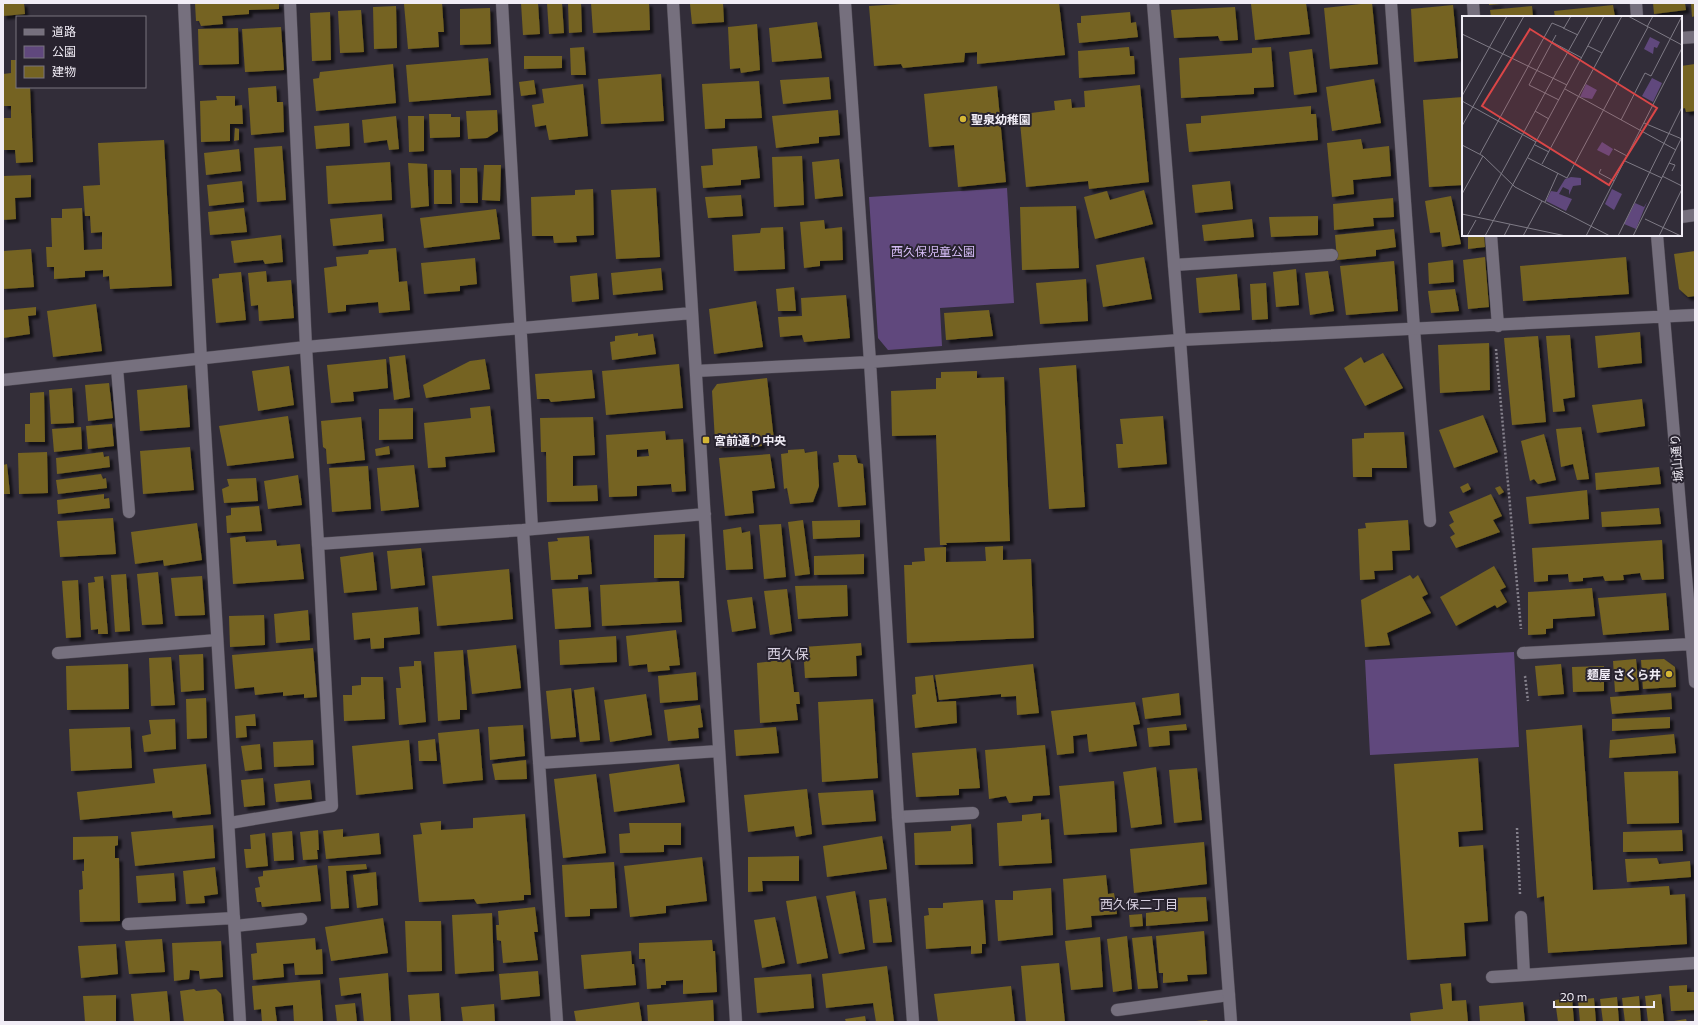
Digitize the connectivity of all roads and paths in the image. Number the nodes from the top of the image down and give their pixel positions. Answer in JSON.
{"nodes":[{"id":1,"x":184,"y":3,"type":"edge"},
{"id":2,"x":290,"y":3,"type":"edge"},
{"id":3,"x":502,"y":3,"type":"edge"},
{"id":4,"x":673,"y":3,"type":"edge"},
{"id":5,"x":845,"y":3,"type":"edge"},
{"id":6,"x":1153,"y":3,"type":"edge"},
{"id":7,"x":1391,"y":3,"type":"edge"},
{"id":8,"x":1473,"y":3,"type":"edge"},
{"id":9,"x":1636,"y":3,"type":"edge"},
{"id":10,"x":1474,"y":16,"type":"edge"},
{"id":11,"x":1638,"y":16,"type":"edge"},
{"id":12,"x":1695,"y":37,"type":"edge"},
{"id":13,"x":1682,"y":38,"type":"edge"},
{"id":14,"x":1695,"y":215,"type":"edge"},
{"id":15,"x":1682,"y":218,"type":"edge"},
{"id":16,"x":1491,"y":236,"type":"edge"},
{"id":17,"x":1657,"y":236,"type":"edge"},
{"id":18,"x":1332,"y":255,"type":"dead end"},
{"id":19,"x":1174,"y":265,"type":"junction"},
{"id":20,"x":692,"y":313,"type":"junction"},
{"id":21,"x":1695,"y":315,"type":"edge"},
{"id":22,"x":1664,"y":317,"type":"junction"},
{"id":23,"x":1496,"y":326,"type":"junction"},
{"id":24,"x":520,"y":327,"type":"junction"},
{"id":25,"x":1414,"y":329,"type":"junction"},
{"id":26,"x":1180,"y":340,"type":"junction"},
{"id":27,"x":306,"y":347,"type":"junction"},
{"id":28,"x":201,"y":359,"type":"junction"},
{"id":29,"x":870,"y":362,"type":"junction"},
{"id":30,"x":117,"y":368,"type":"junction"},
{"id":31,"x":696,"y":371,"type":"junction"},
{"id":32,"x":3,"y":380,"type":"edge"},
{"id":33,"x":129,"y":512,"type":"dead end"},
{"id":34,"x":704,"y":514,"type":"junction"},
{"id":35,"x":1430,"y":521,"type":"dead end"},
{"id":36,"x":528,"y":529,"type":"junction"},
{"id":37,"x":318,"y":544,"type":"junction"},
{"id":38,"x":218,"y":640,"type":"junction"},
{"id":39,"x":1692,"y":644,"type":"junction"},
{"id":40,"x":58,"y":653,"type":"dead end"},
{"id":41,"x":1523,"y":653,"type":"junction"},
{"id":42,"x":1695,"y":682,"type":"edge"},
{"id":43,"x":1528,"y":701,"type":"dead end"},
{"id":44,"x":719,"y":751,"type":"junction"},
{"id":45,"x":539,"y":763,"type":"junction"},
{"id":46,"x":973,"y":813,"type":"dead end"},
{"id":47,"x":898,"y":816,"type":"junction"},
{"id":48,"x":230,"y":823,"type":"junction"},
{"id":49,"x":1517,"y":828,"type":"dead end"},
{"id":50,"x":1521,"y":917,"type":"joint"},
{"id":51,"x":301,"y":919,"type":"dead end"},
{"id":52,"x":234,"y":922,"type":"junction"},
{"id":53,"x":128,"y":924,"type":"dead end"},
{"id":54,"x":1695,"y":963,"type":"edge"},
{"id":55,"x":1524,"y":975,"type":"junction"},
{"id":56,"x":1492,"y":976,"type":"dead end"},
{"id":57,"x":1229,"y":995,"type":"junction"},
{"id":58,"x":1117,"y":1010,"type":"dead end"},
{"id":59,"x":240,"y":1022,"type":"edge"},
{"id":60,"x":557,"y":1022,"type":"edge"},
{"id":61,"x":736,"y":1022,"type":"edge"},
{"id":62,"x":913,"y":1022,"type":"edge"},
{"id":63,"x":1231,"y":1022,"type":"edge"}],
"edges":[{"from":1,"to":28,"type":"street"},
{"from":2,"to":27,"type":"street"},
{"from":3,"to":24,"type":"street"},
{"from":4,"to":20,"type":"street"},
{"from":5,"to":29,"type":"street"},
{"from":6,"to":19,"type":"street"},
{"from":7,"to":25,"type":"street"},
{"from":8,"to":10,"type":"street"},
{"from":9,"to":11,"type":"street"},
{"from":12,"to":13,"type":"street"},
{"from":14,"to":15,"type":"street"},
{"from":16,"to":23,"type":"street"},
{"from":17,"to":22,"type":"street","name":"城山通り"},
{"from":18,"to":19,"type":"street"},
{"from":19,"to":26,"type":"street"},
{"from":20,"to":24,"type":"street"},
{"from":20,"to":31,"type":"street"},
{"from":21,"to":22,"type":"street"},
{"from":22,"to":23,"type":"street"},
{"from":22,"to":39,"type":"street","name":"城山通り"},
{"from":23,"to":25,"type":"street"},
{"from":23,"to":41,"type":"path"},
{"from":24,"to":27,"type":"street"},
{"from":24,"to":36,"type":"street"},
{"from":25,"to":26,"type":"street"},
{"from":25,"to":35,"type":"street"},
{"from":26,"to":29,"type":"street"},
{"from":26,"to":57,"type":"street"},
{"from":27,"to":28,"type":"street"},
{"from":27,"to":37,"type":"street"},
{"from":28,"to":30,"type":"street"},
{"from":28,"to":38,"type":"street"},
{"from":29,"to":31,"type":"street"},
{"from":29,"to":47,"type":"street"},
{"from":30,"to":32,"type":"street"},
{"from":30,"to":33,"type":"street"},
{"from":31,"to":34,"type":"street"},
{"from":34,"to":36,"type":"street"},
{"from":34,"to":44,"type":"street"},
{"from":36,"to":37,"type":"street"},
{"from":36,"to":45,"type":"street"},
{"from":37,"to":48,"type":"street"},
{"from":38,"to":40,"type":"street"},
{"from":38,"to":48,"type":"street"},
{"from":39,"to":41,"type":"street"},
{"from":39,"to":42,"type":"street","name":"城山通り"},
{"from":41,"to":43,"type":"path"},
{"from":44,"to":45,"type":"street"},
{"from":44,"to":61,"type":"street"},
{"from":45,"to":60,"type":"street"},
{"from":46,"to":47,"type":"street"},
{"from":47,"to":62,"type":"street"},
{"from":48,"to":52,"type":"street"},
{"from":49,"to":50,"type":"path"},
{"from":50,"to":55,"type":"street"},
{"from":51,"to":52,"type":"street"},
{"from":52,"to":53,"type":"street"},
{"from":52,"to":59,"type":"street"},
{"from":54,"to":55,"type":"street"},
{"from":55,"to":56,"type":"street"},
{"from":57,"to":58,"type":"street"},
{"from":57,"to":63,"type":"street"}]}
